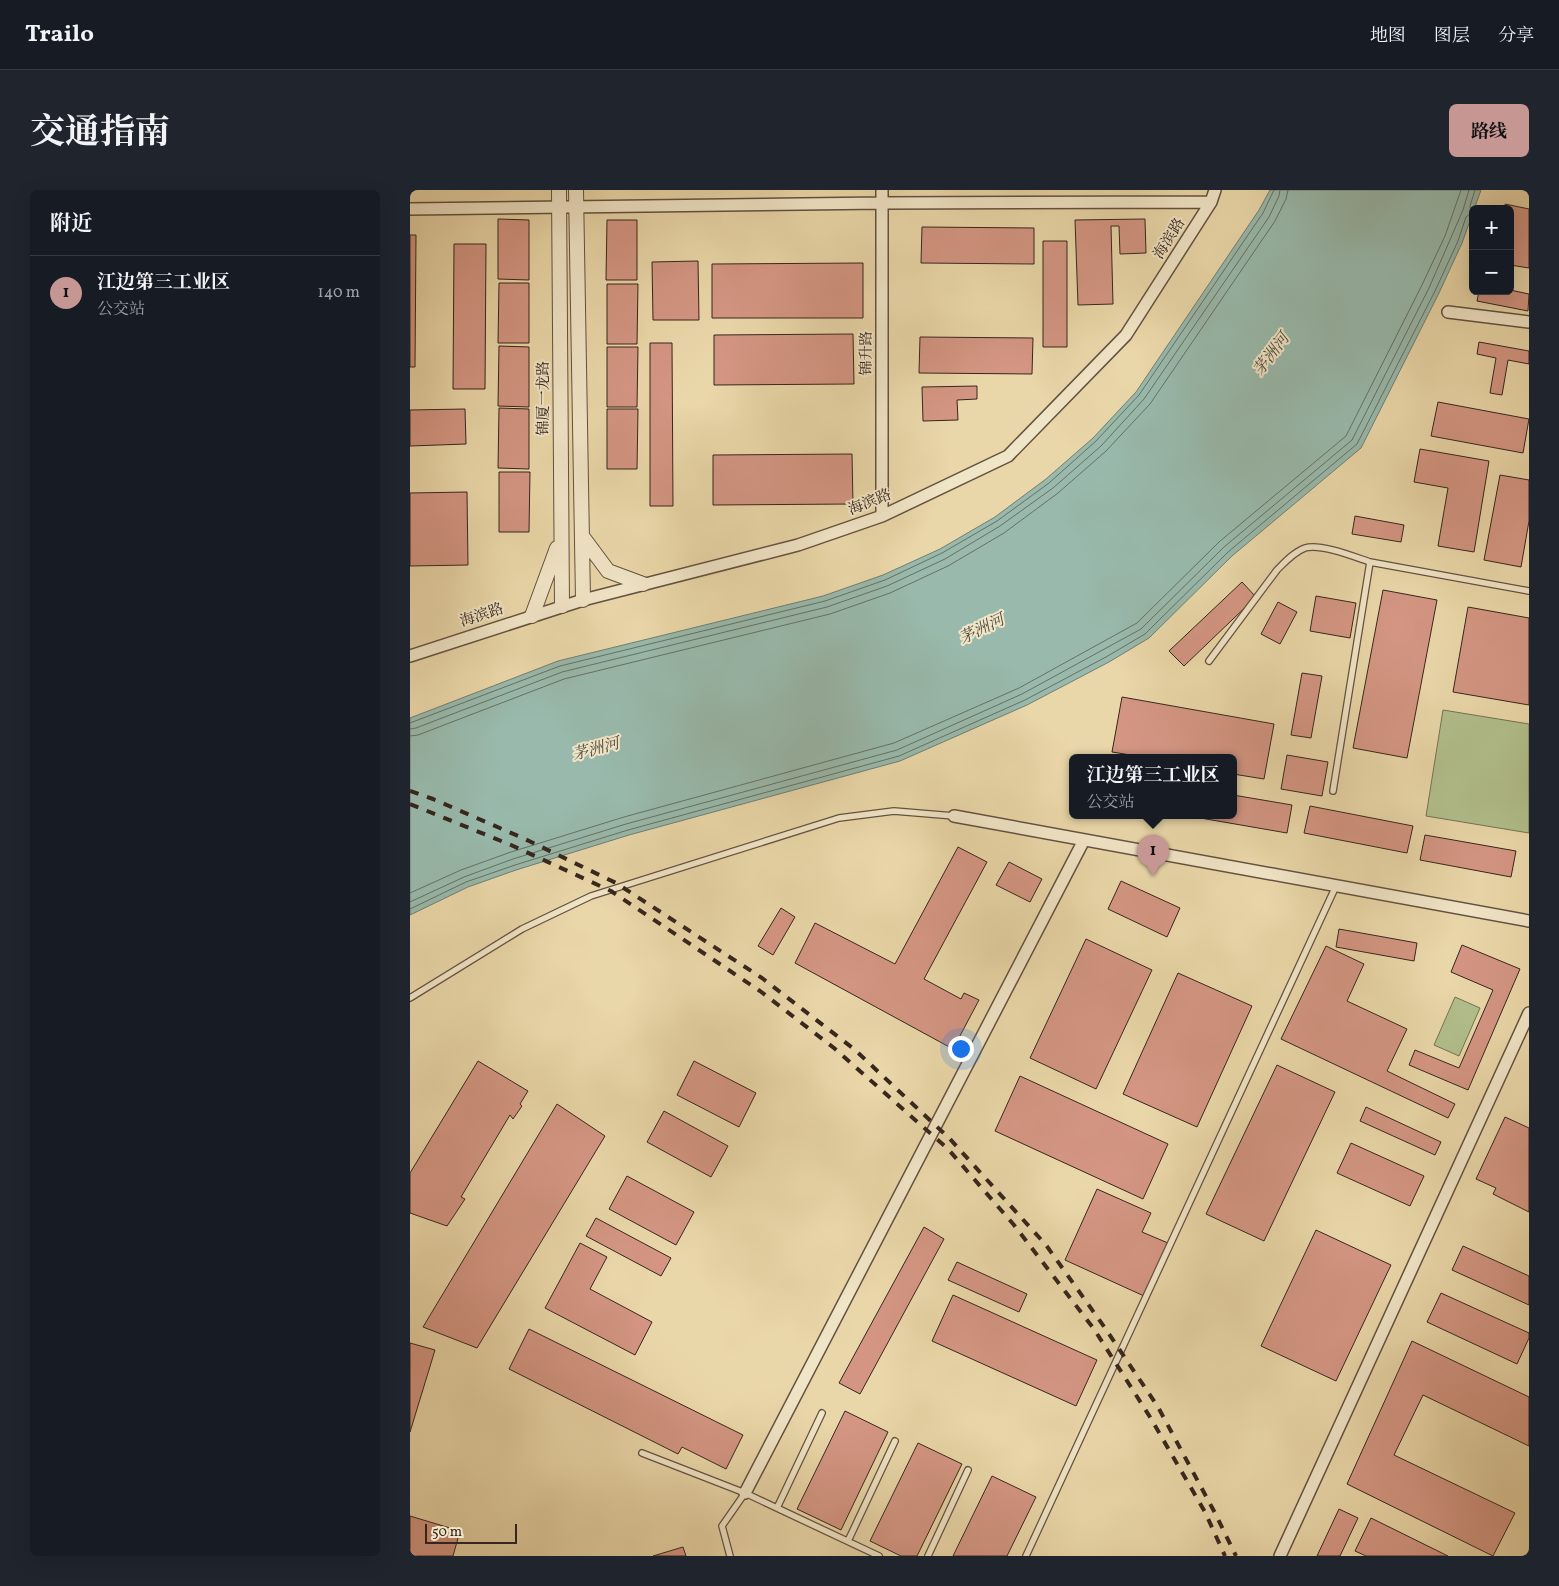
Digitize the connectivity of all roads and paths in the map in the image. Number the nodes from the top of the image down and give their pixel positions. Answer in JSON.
{"nodes":[{"id":1,"x":559,"y":190,"type":"edge"},
{"id":2,"x":576,"y":190,"type":"edge"},
{"id":3,"x":882,"y":190,"type":"edge"},
{"id":4,"x":1215,"y":190,"type":"edge"},
{"id":5,"x":1211,"y":202,"type":"junction"},
{"id":6,"x":882,"y":203,"type":"junction"},
{"id":7,"x":560,"y":206,"type":"junction"},
{"id":8,"x":577,"y":206,"type":"junction"},
{"id":9,"x":410,"y":209,"type":"edge"},
{"id":10,"x":1448,"y":312,"type":"dead end"},
{"id":11,"x":1529,"y":322,"type":"edge"},
{"id":12,"x":882,"y":516,"type":"junction"},
{"id":13,"x":561,"y":536,"type":"junction"},
{"id":14,"x":582,"y":536,"type":"junction"},
{"id":15,"x":1370,"y":562,"type":"junction"},
{"id":16,"x":643,"y":584,"type":"junction"},
{"id":17,"x":1529,"y":591,"type":"edge"},
{"id":18,"x":583,"y":600,"type":"junction"},
{"id":19,"x":562,"y":606,"type":"junction"},
{"id":20,"x":532,"y":616,"type":"junction"},
{"id":21,"x":410,"y":656,"type":"edge"},
{"id":22,"x":1209,"y":661,"type":"dead end"},
{"id":23,"x":1333,"y":791,"type":"dead end"},
{"id":24,"x":954,"y":816,"type":"joint"},
{"id":25,"x":1084,"y":840,"type":"junction"},
{"id":26,"x":1336,"y":886,"type":"junction"},
{"id":27,"x":1529,"y":921,"type":"edge"},
{"id":28,"x":410,"y":998,"type":"edge"},
{"id":29,"x":1529,"y":1013,"type":"edge"},
{"id":30,"x":822,"y":1413,"type":"dead end"},
{"id":31,"x":895,"y":1441,"type":"dead end"},
{"id":32,"x":642,"y":1453,"type":"dead end"},
{"id":33,"x":968,"y":1470,"type":"dead end"},
{"id":34,"x":744,"y":1493,"type":"junction"},
{"id":35,"x":777,"y":1508,"type":"junction"},
{"id":36,"x":848,"y":1541,"type":"junction"},
{"id":37,"x":730,"y":1556,"type":"edge"},
{"id":38,"x":879,"y":1556,"type":"edge"},
{"id":39,"x":928,"y":1556,"type":"edge"},
{"id":40,"x":1026,"y":1556,"type":"edge"},
{"id":41,"x":1280,"y":1556,"type":"edge"}],
"edges":[{"from":1,"to":7,"type":"street","name":"锦厦一龙路"},
{"from":2,"to":8,"type":"street"},
{"from":3,"to":6,"type":"street","name":"锦升路"},
{"from":4,"to":5,"type":"street","name":"海滨路"},
{"from":5,"to":6,"type":"street"},
{"from":5,"to":12,"type":"street","name":"海滨路"},
{"from":6,"to":8,"type":"street"},
{"from":6,"to":12,"type":"street","name":"锦升路"},
{"from":7,"to":8,"type":"street"},
{"from":7,"to":9,"type":"street"},
{"from":7,"to":13,"type":"street","name":"锦厦一龙路"},
{"from":8,"to":14,"type":"street"},
{"from":10,"to":11,"type":"street"},
{"from":12,"to":16,"type":"street","name":"海滨路"},
{"from":13,"to":19,"type":"street","name":"锦厦一龙路"},
{"from":13,"to":20,"type":"street"},
{"from":14,"to":16,"type":"street"},
{"from":14,"to":18,"type":"street"},
{"from":15,"to":17,"type":"lane"},
{"from":15,"to":22,"type":"lane"},
{"from":15,"to":23,"type":"lane"},
{"from":16,"to":18,"type":"street","name":"海滨路"},
{"from":18,"to":19,"type":"street","name":"海滨路"},
{"from":19,"to":20,"type":"street","name":"海滨路"},
{"from":20,"to":21,"type":"street","name":"海滨路"},
{"from":24,"to":25,"type":"street"},
{"from":24,"to":28,"type":"lane"},
{"from":25,"to":26,"type":"street"},
{"from":25,"to":34,"type":"street"},
{"from":26,"to":27,"type":"street"},
{"from":26,"to":40,"type":"lane"},
{"from":29,"to":41,"type":"street"},
{"from":30,"to":35,"type":"lane"},
{"from":31,"to":36,"type":"lane"},
{"from":32,"to":34,"type":"lane"},
{"from":33,"to":39,"type":"lane"},
{"from":34,"to":35,"type":"lane"},
{"from":34,"to":37,"type":"lane"},
{"from":35,"to":36,"type":"lane"},
{"from":36,"to":38,"type":"lane"}]}
